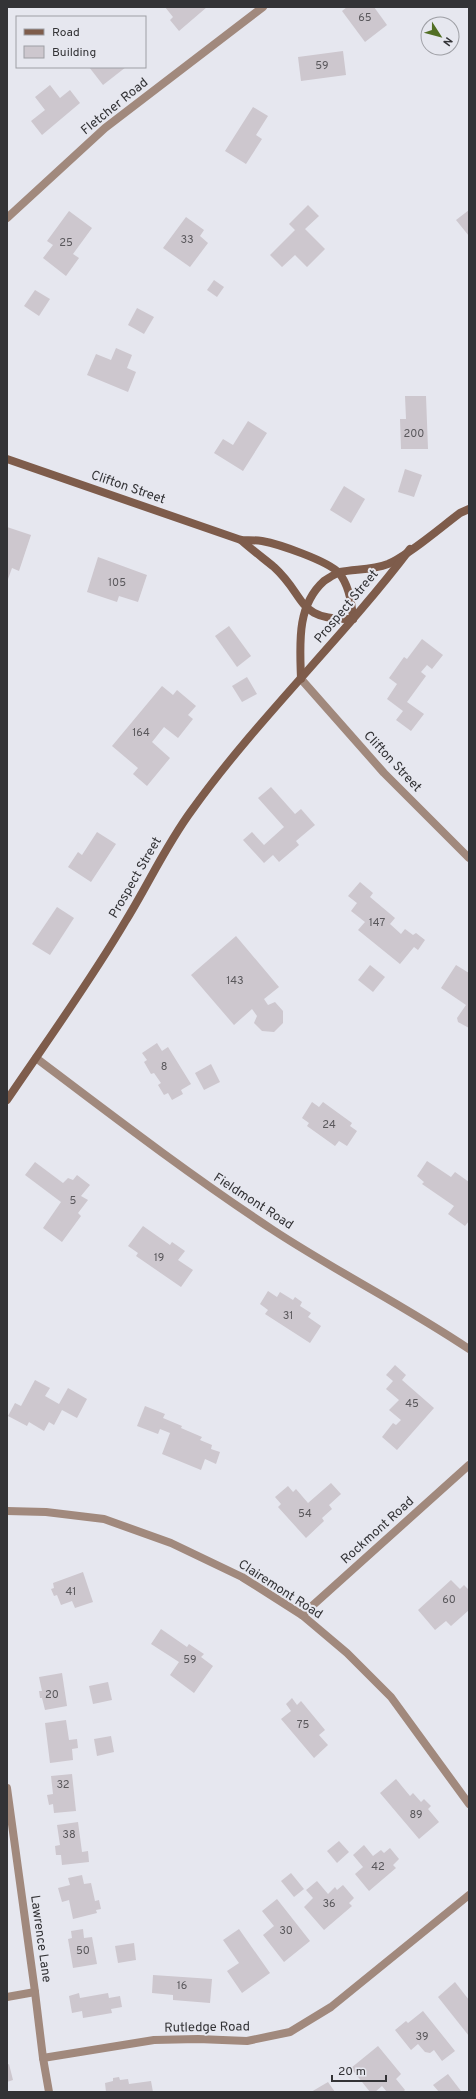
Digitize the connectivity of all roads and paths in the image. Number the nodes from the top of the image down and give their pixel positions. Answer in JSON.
{"nodes":[{"id":1,"x":263,"y":7,"type":"edge"},
{"id":2,"x":7,"y":218,"type":"edge"},
{"id":3,"x":7,"y":459,"type":"edge"},
{"id":4,"x":469,"y":509,"type":"edge"},
{"id":5,"x":241,"y":540,"type":"junction"},
{"id":6,"x":410,"y":549,"type":"junction"},
{"id":7,"x":339,"y":573,"type":"junction"},
{"id":8,"x":306,"y":608,"type":"junction"},
{"id":9,"x":353,"y":619,"type":"junction"},
{"id":10,"x":301,"y":678,"type":"junction"},
{"id":11,"x":469,"y":858,"type":"edge"},
{"id":12,"x":36,"y":1058,"type":"junction"},
{"id":13,"x":7,"y":1100,"type":"edge"},
{"id":14,"x":469,"y":1349,"type":"edge"},
{"id":15,"x":469,"y":1465,"type":"edge"},
{"id":16,"x":7,"y":1511,"type":"edge"},
{"id":17,"x":302,"y":1615,"type":"junction"},
{"id":18,"x":7,"y":1788,"type":"edge"},
{"id":19,"x":7,"y":1802,"type":"edge"},
{"id":20,"x":469,"y":1804,"type":"edge"},
{"id":21,"x":469,"y":1895,"type":"edge"},
{"id":22,"x":36,"y":1992,"type":"junction"},
{"id":23,"x":7,"y":1997,"type":"edge"},
{"id":24,"x":43,"y":2058,"type":"junction"},
{"id":25,"x":49,"y":2092,"type":"edge"}],
"edges":[{"from":1,"to":2,"type":"street","name":"Fletcher Road"},
{"from":3,"to":5,"type":"main road","name":"Clifton Street"},
{"from":4,"to":6,"type":"main road","name":"Prospect Street"},
{"from":5,"to":7,"type":"main road","name":"Clifton Street"},
{"from":5,"to":8,"type":"main road","name":"Clifton Street"},
{"from":6,"to":7,"type":"main road","name":"Prospect Street"},
{"from":6,"to":9,"type":"main road","name":"Prospect Street"},
{"from":7,"to":8,"type":"main road","name":"Prospect Street"},
{"from":7,"to":9,"type":"main road"},
{"from":8,"to":9,"type":"main road","name":"Clifton Street"},
{"from":8,"to":10,"type":"main road","name":"Prospect Street"},
{"from":9,"to":10,"type":"main road","name":"Prospect Street"},
{"from":10,"to":11,"type":"street","name":"Clifton Street"},
{"from":10,"to":12,"type":"main road","name":"Prospect Street"},
{"from":12,"to":13,"type":"main road","name":"Prospect Street"},
{"from":12,"to":14,"type":"street","name":"Fieldmont Road"},
{"from":15,"to":17,"type":"street","name":"Rockmont Road"},
{"from":16,"to":17,"type":"street","name":"Clairemont Road"},
{"from":17,"to":20,"type":"street","name":"Clairemont Road"},
{"from":18,"to":19,"type":"street","name":"Lawrence Lane"},
{"from":19,"to":22,"type":"street","name":"Lawrence Lane"},
{"from":21,"to":24,"type":"street","name":"Rutledge Road"},
{"from":22,"to":23,"type":"street"},
{"from":22,"to":24,"type":"street","name":"Lawrence Lane"},
{"from":24,"to":25,"type":"street","name":"Lawrence Lane"}]}
